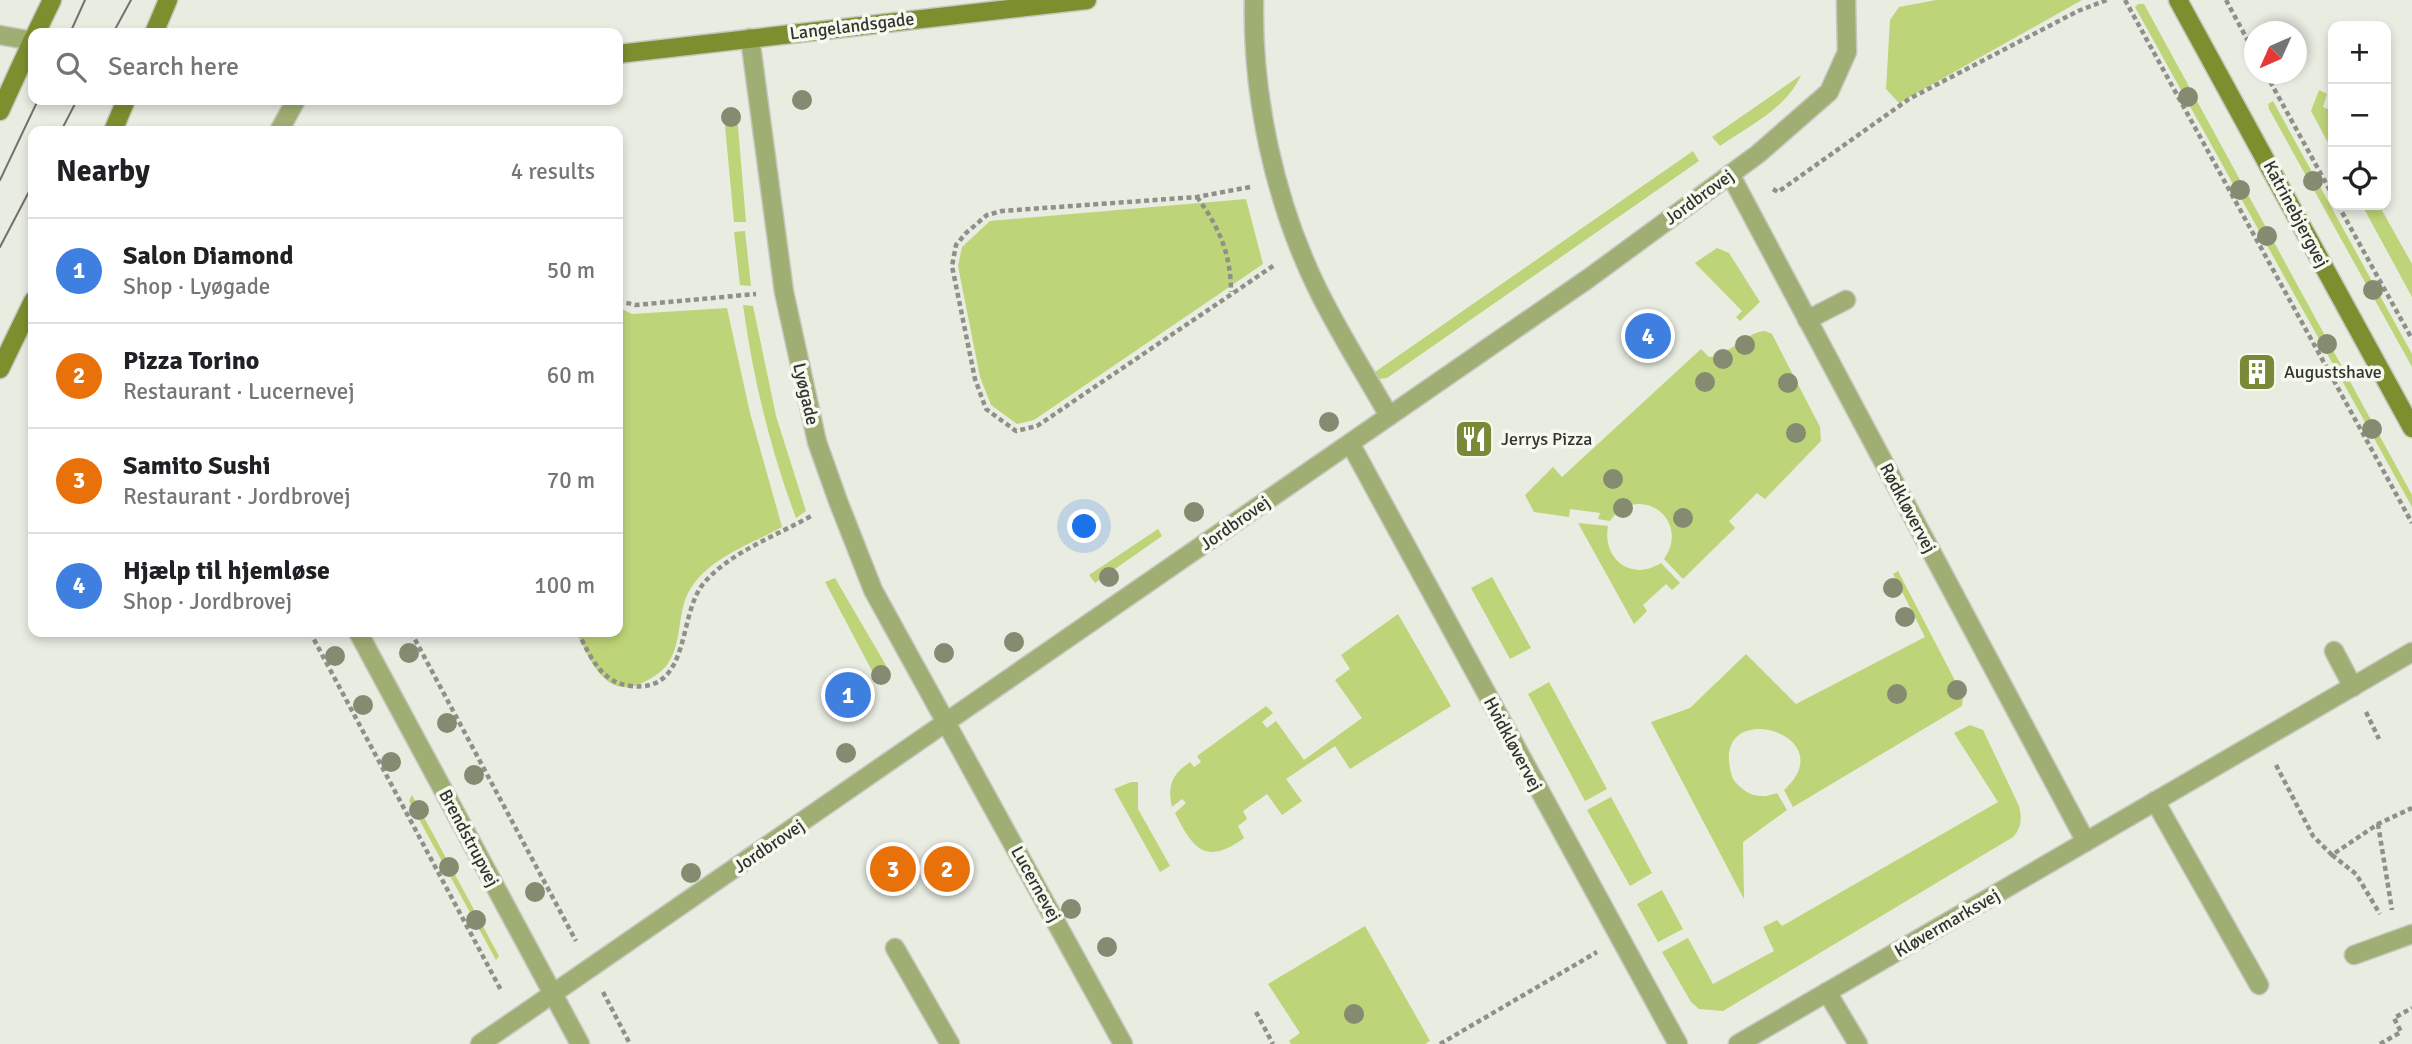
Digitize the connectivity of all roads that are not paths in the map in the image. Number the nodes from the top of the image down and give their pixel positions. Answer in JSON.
{"nodes":[{"id":1,"x":52,"y":0,"type":"edge"},
{"id":2,"x":168,"y":0,"type":"edge"},
{"id":3,"x":1087,"y":0,"type":"edge"},
{"id":4,"x":1254,"y":0,"type":"edge"},
{"id":5,"x":1846,"y":0,"type":"edge"},
{"id":6,"x":2178,"y":0,"type":"edge"},
{"id":7,"x":1025,"y":3,"type":"edge"},
{"id":8,"x":38,"y":28,"type":"edge"},
{"id":9,"x":156,"y":28,"type":"edge"},
{"id":10,"x":0,"y":35,"type":"edge"},
{"id":11,"x":750,"y":38,"type":"junction"},
{"id":12,"x":28,"y":39,"type":"edge"},
{"id":13,"x":28,"y":51,"type":"edge"},
{"id":14,"x":623,"y":53,"type":"edge"},
{"id":15,"x":124,"y":105,"type":"edge"},
{"id":16,"x":293,"y":105,"type":"edge"},
{"id":17,"x":0,"y":111,"type":"edge"},
{"id":18,"x":115,"y":126,"type":"edge"},
{"id":19,"x":282,"y":126,"type":"edge"},
{"id":20,"x":1735,"y":171,"type":"junction"},
{"id":21,"x":1846,"y":300,"type":"dead end"},
{"id":22,"x":28,"y":311,"type":"edge"},
{"id":23,"x":1807,"y":320,"type":"junction"},
{"id":24,"x":0,"y":369,"type":"edge"},
{"id":25,"x":1389,"y":416,"type":"junction"},
{"id":26,"x":2412,"y":428,"type":"edge"},
{"id":27,"x":1350,"y":443,"type":"junction"},
{"id":28,"x":361,"y":637,"type":"edge"},
{"id":29,"x":2334,"y":652,"type":"dead end"},
{"id":30,"x":2412,"y":652,"type":"edge"},
{"id":31,"x":2353,"y":687,"type":"junction"},
{"id":32,"x":948,"y":723,"type":"junction"},
{"id":33,"x":2155,"y":802,"type":"junction"},
{"id":34,"x":2086,"y":842,"type":"junction"},
{"id":35,"x":2404,"y":938,"type":"edge"},
{"id":36,"x":895,"y":948,"type":"dead end"},
{"id":37,"x":2354,"y":955,"type":"dead end"},
{"id":38,"x":2259,"y":985,"type":"dead end"},
{"id":39,"x":1828,"y":992,"type":"junction"},
{"id":40,"x":553,"y":995,"type":"junction"},
{"id":41,"x":480,"y":1044,"type":"edge"},
{"id":42,"x":580,"y":1044,"type":"edge"},
{"id":43,"x":950,"y":1044,"type":"edge"},
{"id":44,"x":1123,"y":1044,"type":"edge"},
{"id":45,"x":1678,"y":1044,"type":"edge"},
{"id":46,"x":1738,"y":1044,"type":"edge"},
{"id":47,"x":1858,"y":1044,"type":"edge"}],
"edges":[{"from":1,"to":8,"type":"street"},
{"from":2,"to":9,"type":"street"},
{"from":3,"to":7,"type":"street","name":"Langelandsgade"},
{"from":4,"to":25,"type":"street"},
{"from":5,"to":20,"type":"street","name":"Jordbrovej"},
{"from":6,"to":26,"type":"street","name":"Katrinebjergvej"},
{"from":7,"to":11,"type":"street","name":"Langelandsgade"},
{"from":10,"to":12,"type":"street"},
{"from":11,"to":14,"type":"street","name":"Langelandsgade"},
{"from":11,"to":32,"type":"street","name":"Lyøgade"},
{"from":13,"to":17,"type":"street"},
{"from":15,"to":18,"type":"street"},
{"from":16,"to":19,"type":"street"},
{"from":20,"to":23,"type":"street","name":"Rødkløvervej"},
{"from":20,"to":25,"type":"street","name":"Jordbrovej"},
{"from":21,"to":23,"type":"street"},
{"from":22,"to":24,"type":"street"},
{"from":23,"to":34,"type":"street","name":"Rødkløvervej"},
{"from":25,"to":27,"type":"street","name":"Jordbrovej"},
{"from":27,"to":32,"type":"street","name":"Jordbrovej"},
{"from":27,"to":45,"type":"street","name":"Hvidkløvervej"},
{"from":28,"to":40,"type":"street","name":"Brendstrupvej"},
{"from":29,"to":31,"type":"street"},
{"from":30,"to":31,"type":"street","name":"Kløvermarksvej"},
{"from":31,"to":33,"type":"street","name":"Kløvermarksvej"},
{"from":32,"to":40,"type":"street","name":"Jordbrovej"},
{"from":32,"to":44,"type":"street","name":"Lucernevej"},
{"from":33,"to":34,"type":"street","name":"Kløvermarksvej"},
{"from":33,"to":38,"type":"street"},
{"from":34,"to":39,"type":"street","name":"Kløvermarksvej"},
{"from":35,"to":37,"type":"street"},
{"from":36,"to":43,"type":"street"},
{"from":39,"to":46,"type":"street","name":"Kløvermarksvej"},
{"from":39,"to":47,"type":"street"},
{"from":40,"to":41,"type":"street","name":"Jordbrovej"},
{"from":40,"to":42,"type":"street","name":"Brendstrupvej"}]}
